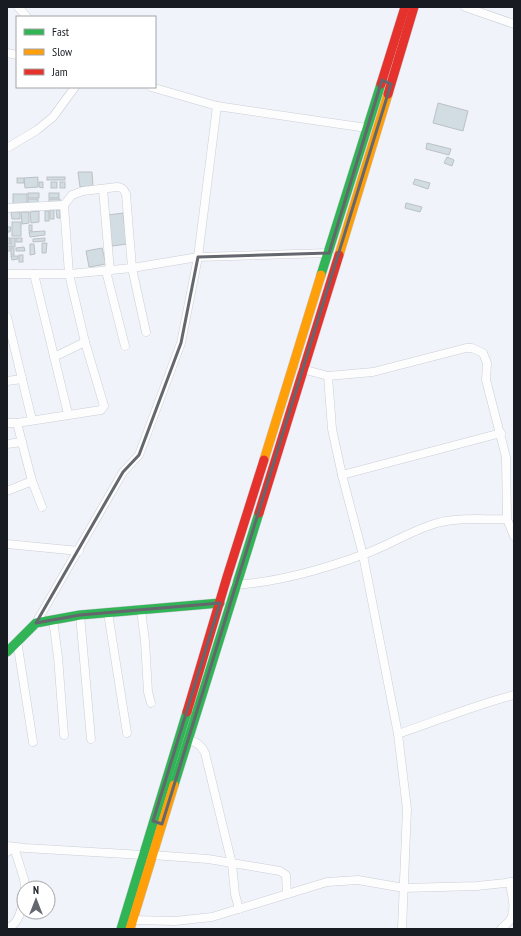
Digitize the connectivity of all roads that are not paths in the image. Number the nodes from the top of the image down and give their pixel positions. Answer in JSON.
{"nodes":[{"id":1,"x":18,"y":7,"type":"edge"},
{"id":2,"x":405,"y":7,"type":"edge"},
{"id":3,"x":414,"y":7,"type":"edge"},
{"id":4,"x":465,"y":7,"type":"edge"},
{"id":5,"x":26,"y":16,"type":"edge"},
{"id":6,"x":514,"y":24,"type":"edge"},
{"id":7,"x":386,"y":82,"type":"junction"},
{"id":8,"x":74,"y":88,"type":"edge"},
{"id":9,"x":154,"y":88,"type":"edge"},
{"id":10,"x":217,"y":106,"type":"junction"},
{"id":11,"x":367,"y":128,"type":"junction"},
{"id":12,"x":7,"y":148,"type":"edge"},
{"id":13,"x":103,"y":189,"type":"junction"},
{"id":14,"x":64,"y":205,"type":"junction"},
{"id":15,"x":7,"y":208,"type":"edge"},
{"id":16,"x":329,"y":253,"type":"junction"},
{"id":17,"x":198,"y":257,"type":"junction"},
{"id":18,"x":132,"y":268,"type":"junction"},
{"id":19,"x":108,"y":271,"type":"junction"},
{"id":20,"x":7,"y":274,"type":"edge"},
{"id":21,"x":34,"y":274,"type":"junction"},
{"id":22,"x":69,"y":274,"type":"junction"},
{"id":23,"x":7,"y":317,"type":"edge"},
{"id":24,"x":146,"y":332,"type":"dead end"},
{"id":25,"x":85,"y":342,"type":"junction"},
{"id":26,"x":125,"y":346,"type":"dead end"},
{"id":27,"x":54,"y":357,"type":"junction"},
{"id":28,"x":302,"y":369,"type":"junction"},
{"id":29,"x":328,"y":376,"type":"junction"},
{"id":30,"x":22,"y":379,"type":"junction"},
{"id":31,"x":7,"y":381,"type":"edge"},
{"id":32,"x":68,"y":414,"type":"junction"},
{"id":33,"x":32,"y":420,"type":"junction"},
{"id":34,"x":7,"y":423,"type":"edge"},
{"id":35,"x":17,"y":423,"type":"junction"},
{"id":36,"x":501,"y":433,"type":"junction"},
{"id":37,"x":22,"y":442,"type":"junction"},
{"id":38,"x":7,"y":444,"type":"edge"},
{"id":39,"x":342,"y":475,"type":"junction"},
{"id":40,"x":32,"y":481,"type":"junction"},
{"id":41,"x":7,"y":491,"type":"edge"},
{"id":42,"x":42,"y":507,"type":"dead end"},
{"id":43,"x":507,"y":519,"type":"junction"},
{"id":44,"x":514,"y":536,"type":"edge"},
{"id":45,"x":7,"y":544,"type":"edge"},
{"id":46,"x":79,"y":551,"type":"junction"},
{"id":47,"x":363,"y":555,"type":"junction"},
{"id":48,"x":235,"y":585,"type":"junction"},
{"id":49,"x":220,"y":603,"type":"junction"},
{"id":50,"x":140,"y":610,"type":"junction"},
{"id":51,"x":108,"y":613,"type":"junction"},
{"id":52,"x":80,"y":615,"type":"junction"},
{"id":53,"x":53,"y":620,"type":"junction"},
{"id":54,"x":36,"y":623,"type":"junction"},
{"id":55,"x":17,"y":641,"type":"junction"},
{"id":56,"x":7,"y":652,"type":"edge"},
{"id":57,"x":514,"y":695,"type":"edge"},
{"id":58,"x":151,"y":703,"type":"dead end"},
{"id":59,"x":127,"y":733,"type":"dead end"},
{"id":60,"x":398,"y":734,"type":"junction"},
{"id":61,"x":64,"y":735,"type":"dead end"},
{"id":62,"x":91,"y":739,"type":"dead end"},
{"id":63,"x":188,"y":740,"type":"junction"},
{"id":64,"x":33,"y":742,"type":"dead end"},
{"id":65,"x":158,"y":822,"type":"junction"},
{"id":66,"x":9,"y":848,"type":"edge"},
{"id":67,"x":147,"y":855,"type":"junction"},
{"id":68,"x":232,"y":864,"type":"junction"},
{"id":69,"x":24,"y":880,"type":"edge"},
{"id":70,"x":512,"y":882,"type":"edge"},
{"id":71,"x":404,"y":888,"type":"junction"},
{"id":72,"x":287,"y":894,"type":"junction"},
{"id":73,"x":239,"y":909,"type":"junction"},
{"id":74,"x":17,"y":920,"type":"edge"},
{"id":75,"x":133,"y":920,"type":"junction"},
{"id":76,"x":7,"y":928,"type":"edge"},
{"id":77,"x":121,"y":929,"type":"edge"},
{"id":78,"x":130,"y":929,"type":"edge"},
{"id":79,"x":402,"y":929,"type":"edge"},
{"id":80,"x":501,"y":929,"type":"edge"}],
"edges":[{"from":1,"to":5,"type":"street"},
{"from":2,"to":7,"type":"street"},
{"from":3,"to":7,"type":"street"},
{"from":4,"to":6,"type":"street"},
{"from":7,"to":11,"type":"street"},
{"from":7,"to":28,"type":"street"},
{"from":8,"to":12,"type":"street"},
{"from":9,"to":10,"type":"street"},
{"from":10,"to":11,"type":"street"},
{"from":10,"to":17,"type":"street"},
{"from":11,"to":16,"type":"street"},
{"from":13,"to":14,"type":"street"},
{"from":13,"to":18,"type":"street"},
{"from":13,"to":19,"type":"street"},
{"from":14,"to":15,"type":"street"},
{"from":14,"to":22,"type":"street"},
{"from":16,"to":17,"type":"street"},
{"from":16,"to":49,"type":"street"},
{"from":17,"to":18,"type":"street"},
{"from":17,"to":46,"type":"street"},
{"from":18,"to":19,"type":"street"},
{"from":18,"to":24,"type":"street"},
{"from":19,"to":22,"type":"street"},
{"from":19,"to":26,"type":"street"},
{"from":20,"to":21,"type":"street"},
{"from":21,"to":22,"type":"street"},
{"from":21,"to":27,"type":"street"},
{"from":22,"to":25,"type":"street"},
{"from":23,"to":30,"type":"street"},
{"from":25,"to":27,"type":"street"},
{"from":25,"to":32,"type":"street"},
{"from":27,"to":32,"type":"street"},
{"from":28,"to":29,"type":"street"},
{"from":28,"to":48,"type":"street"},
{"from":29,"to":36,"type":"street"},
{"from":29,"to":39,"type":"street"},
{"from":30,"to":31,"type":"street"},
{"from":30,"to":33,"type":"street"},
{"from":32,"to":33,"type":"street"},
{"from":33,"to":35,"type":"street"},
{"from":34,"to":35,"type":"street"},
{"from":35,"to":37,"type":"street"},
{"from":36,"to":39,"type":"street"},
{"from":36,"to":43,"type":"street"},
{"from":37,"to":38,"type":"street"},
{"from":37,"to":40,"type":"street"},
{"from":39,"to":47,"type":"street"},
{"from":40,"to":41,"type":"street"},
{"from":40,"to":42,"type":"street"},
{"from":43,"to":44,"type":"street"},
{"from":43,"to":47,"type":"street"},
{"from":45,"to":46,"type":"street"},
{"from":46,"to":54,"type":"street"},
{"from":47,"to":48,"type":"street"},
{"from":47,"to":60,"type":"street"},
{"from":48,"to":63,"type":"street"},
{"from":49,"to":50,"type":"street"},
{"from":49,"to":65,"type":"street"},
{"from":50,"to":51,"type":"street"},
{"from":50,"to":58,"type":"street"},
{"from":51,"to":52,"type":"street"},
{"from":51,"to":59,"type":"street"},
{"from":52,"to":53,"type":"street"},
{"from":52,"to":62,"type":"street"},
{"from":53,"to":54,"type":"street"},
{"from":53,"to":61,"type":"street"},
{"from":54,"to":55,"type":"street"},
{"from":55,"to":56,"type":"street"},
{"from":55,"to":64,"type":"street"},
{"from":57,"to":60,"type":"street"},
{"from":60,"to":71,"type":"street"},
{"from":63,"to":65,"type":"street"},
{"from":63,"to":68,"type":"street"},
{"from":65,"to":67,"type":"street"},
{"from":66,"to":67,"type":"street"},
{"from":66,"to":69,"type":"street"},
{"from":67,"to":68,"type":"street"},
{"from":67,"to":75,"type":"street"},
{"from":67,"to":77,"type":"street"},
{"from":68,"to":72,"type":"street"},
{"from":68,"to":73,"type":"street"},
{"from":70,"to":71,"type":"street"},
{"from":70,"to":80,"type":"street"},
{"from":71,"to":72,"type":"street"},
{"from":71,"to":79,"type":"street"},
{"from":72,"to":73,"type":"street"},
{"from":73,"to":75,"type":"street"},
{"from":74,"to":76,"type":"street"},
{"from":75,"to":78,"type":"street"}]}
